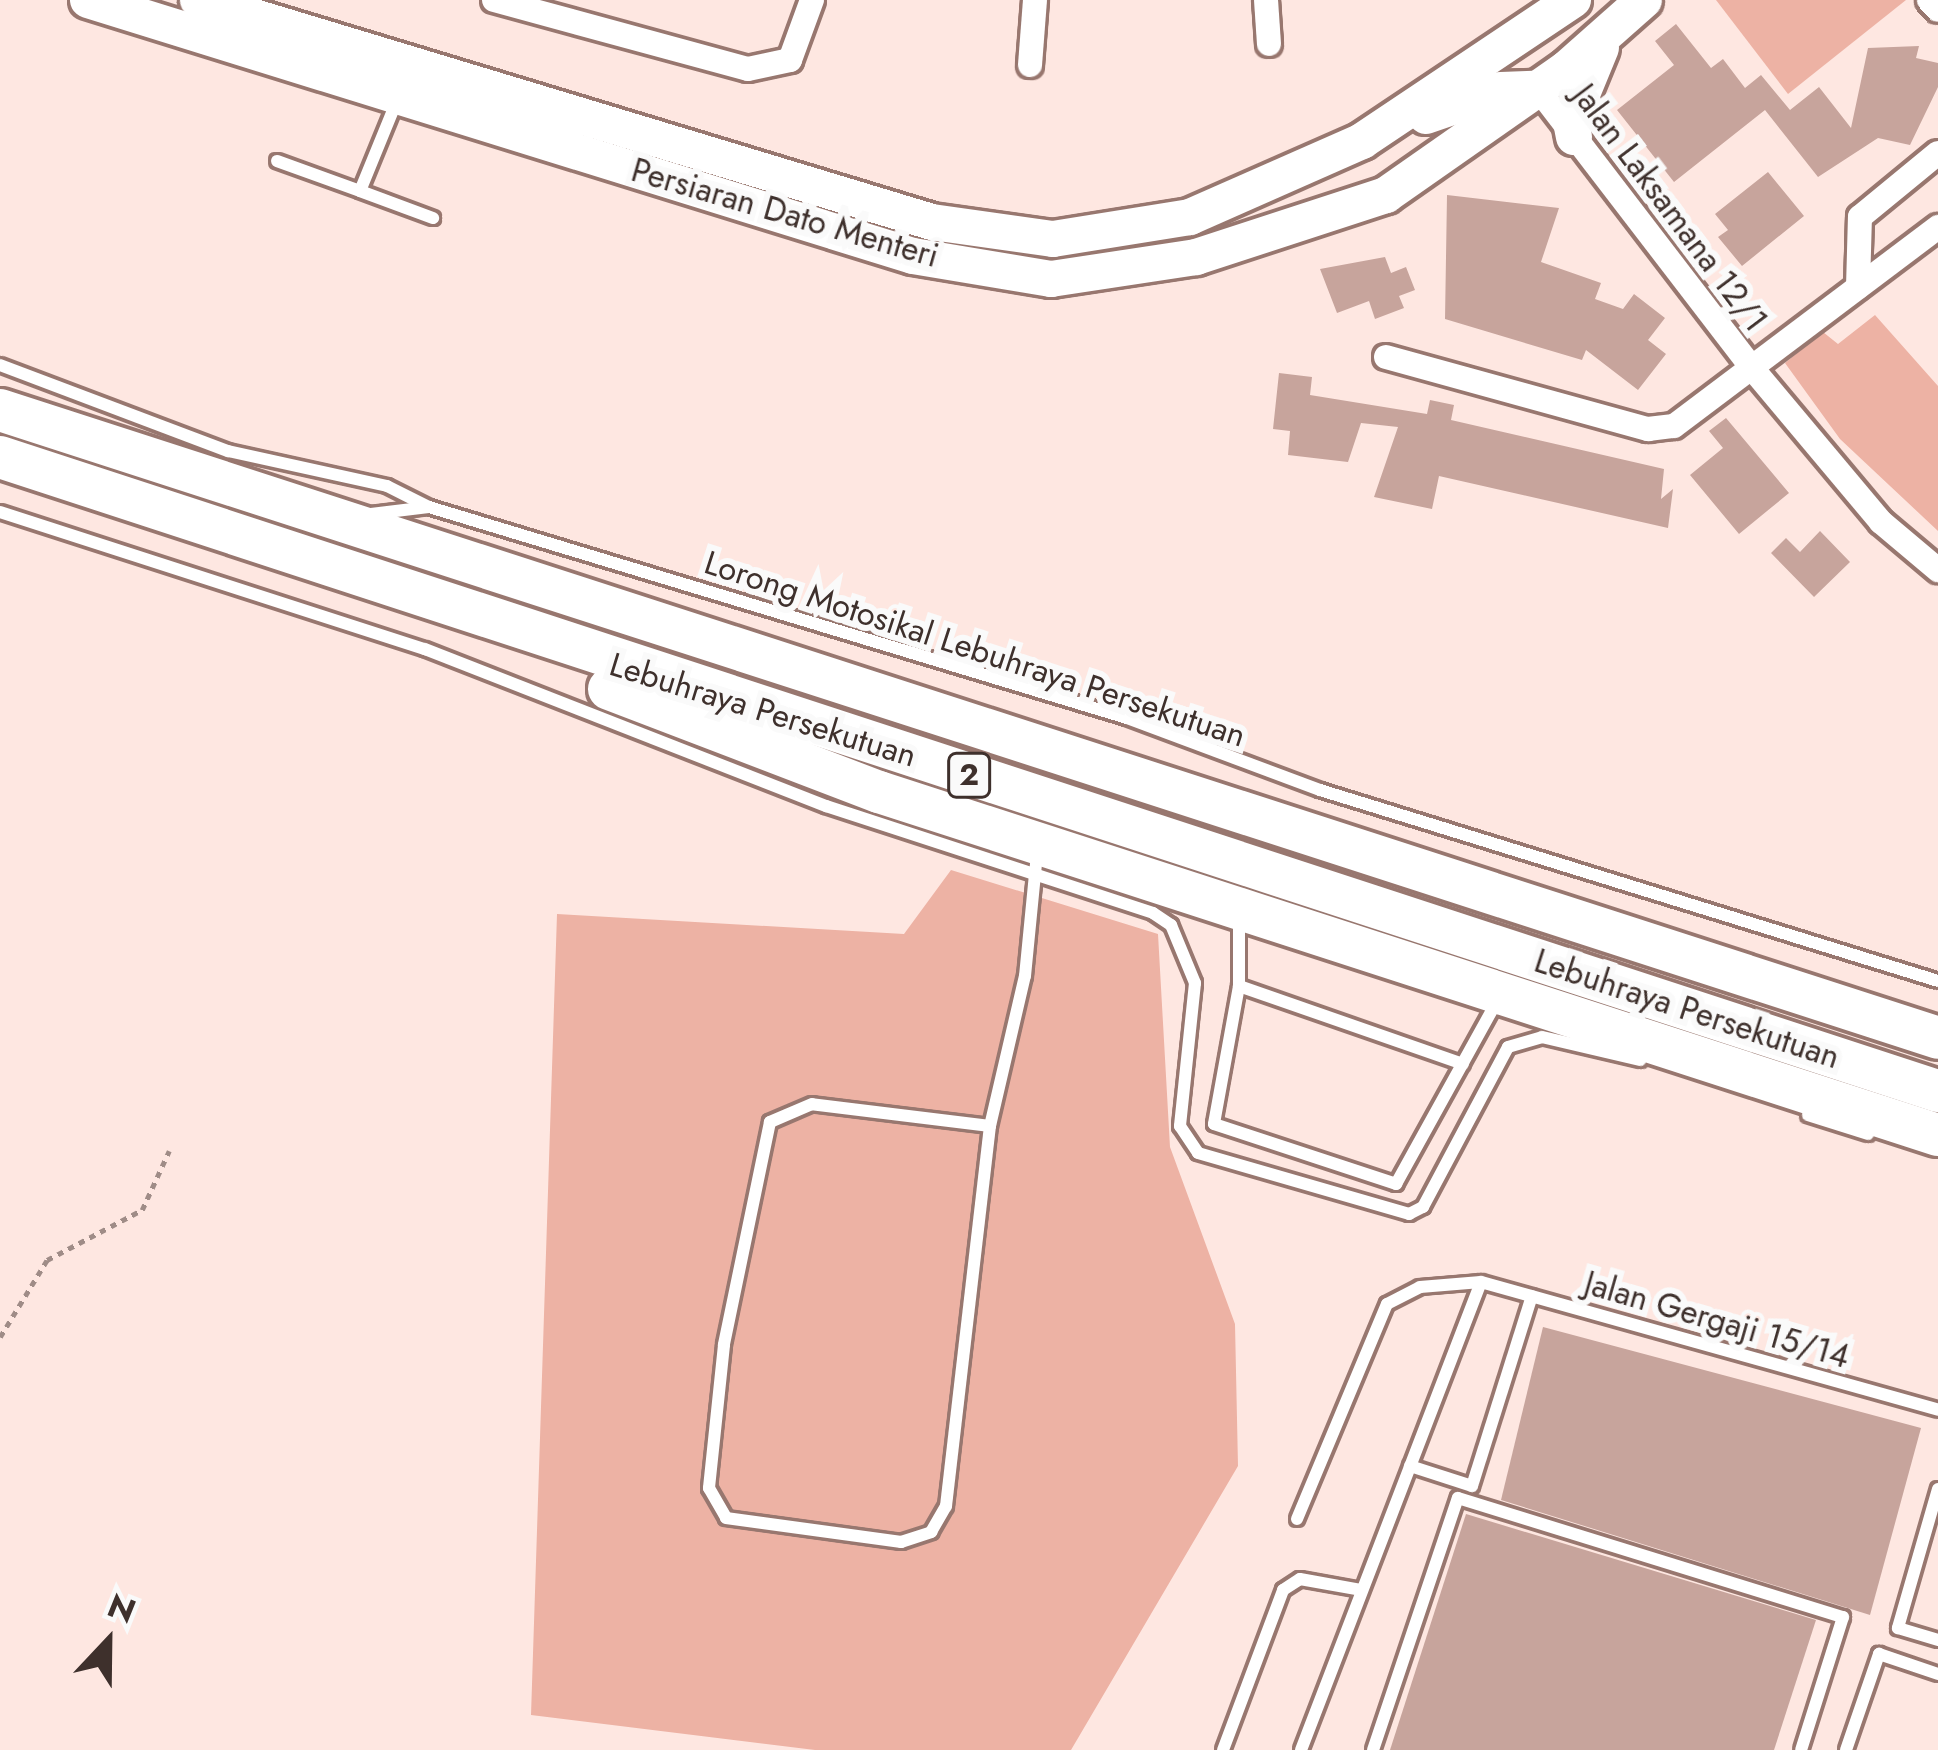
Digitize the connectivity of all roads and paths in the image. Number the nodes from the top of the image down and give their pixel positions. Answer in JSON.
{"nodes":[{"id":1,"x":88,"y":0,"type":"edge"},
{"id":2,"x":198,"y":0,"type":"edge"},
{"id":3,"x":494,"y":0,"type":"edge"},
{"id":4,"x":812,"y":0,"type":"edge"},
{"id":5,"x":1034,"y":0,"type":"edge"},
{"id":6,"x":1266,"y":0,"type":"edge"},
{"id":7,"x":1574,"y":0,"type":"edge"},
{"id":8,"x":1586,"y":0,"type":"edge"},
{"id":9,"x":1643,"y":0,"type":"edge"},
{"id":10,"x":1929,"y":0,"type":"edge"},
{"id":11,"x":235,"y":8,"type":"edge"},
{"id":12,"x":134,"y":9,"type":"edge"},
{"id":13,"x":1938,"y":10,"type":"edge"},
{"id":14,"x":1610,"y":29,"type":"junction"},
{"id":15,"x":1269,"y":44,"type":"dead end"},
{"id":16,"x":1030,"y":64,"type":"dead end"},
{"id":17,"x":398,"y":97,"type":"junction"},
{"id":18,"x":1557,"y":113,"type":"junction"},
{"id":19,"x":1376,"y":132,"type":"junction"},
{"id":20,"x":1938,"y":153,"type":"edge"},
{"id":21,"x":277,"y":160,"type":"dead end"},
{"id":22,"x":360,"y":191,"type":"junction"},
{"id":23,"x":433,"y":218,"type":"dead end"},
{"id":24,"x":1938,"y":226,"type":"edge"},
{"id":25,"x":1858,"y":286,"type":"junction"},
{"id":26,"x":1386,"y":357,"type":"dead end"},
{"id":27,"x":0,"y":365,"type":"edge"},
{"id":28,"x":1750,"y":367,"type":"junction"},
{"id":29,"x":0,"y":410,"type":"edge"},
{"id":30,"x":0,"y":457,"type":"edge"},
{"id":31,"x":429,"y":507,"type":"junction"},
{"id":32,"x":0,"y":512,"type":"edge"},
{"id":33,"x":328,"y":518,"type":"junction"},
{"id":34,"x":1938,"y":571,"type":"edge"},
{"id":35,"x":535,"y":638,"type":"junction"},
{"id":36,"x":1038,"y":858,"type":"junction"},
{"id":37,"x":1239,"y":910,"type":"junction"},
{"id":38,"x":1938,"y":982,"type":"edge"},
{"id":39,"x":1239,"y":986,"type":"junction"},
{"id":40,"x":1502,"y":993,"type":"junction"},
{"id":41,"x":1938,"y":1038,"type":"edge"},
{"id":42,"x":1463,"y":1064,"type":"junction"},
{"id":43,"x":1938,"y":1091,"type":"edge"},
{"id":44,"x":1760,"y":1098,"type":"dead end"},
{"id":45,"x":1782,"y":1106,"type":"dead end"},
{"id":46,"x":990,"y":1126,"type":"junction"},
{"id":47,"x":1938,"y":1135,"type":"edge"},
{"id":48,"x":1892,"y":1142,"type":"dead end"},
{"id":49,"x":169,"y":1151,"type":"dead end"},
{"id":50,"x":1344,"y":1167,"type":"junction"},
{"id":51,"x":1337,"y":1193,"type":"junction"},
{"id":52,"x":1481,"y":1282,"type":"junction"},
{"id":53,"x":1532,"y":1296,"type":"junction"},
{"id":54,"x":0,"y":1336,"type":"edge"},
{"id":55,"x":1938,"y":1410,"type":"edge"},
{"id":56,"x":1410,"y":1466,"type":"junction"},
{"id":57,"x":1938,"y":1489,"type":"edge"},
{"id":58,"x":1298,"y":1519,"type":"dead end"},
{"id":59,"x":1362,"y":1590,"type":"junction"},
{"id":60,"x":1938,"y":1640,"type":"edge"},
{"id":61,"x":1938,"y":1674,"type":"edge"},
{"id":62,"x":1850,"y":1749,"type":"edge"},
{"id":63,"x":1222,"y":1750,"type":"edge"},
{"id":64,"x":1301,"y":1750,"type":"edge"},
{"id":65,"x":1373,"y":1750,"type":"edge"},
{"id":66,"x":1801,"y":1750,"type":"edge"}],
"edges":[{"from":1,"to":12,"type":"main road","name":"Persiaran Dato Menteri"},
{"from":2,"to":11,"type":"main road","name":"Persiaran Dato Menteri"},
{"from":3,"to":4,"type":"street"},
{"from":5,"to":16,"type":"street"},
{"from":6,"to":15,"type":"street"},
{"from":7,"to":19,"type":"main road","name":"Persiaran Dato Menteri"},
{"from":8,"to":18,"type":"main road"},
{"from":9,"to":14,"type":"main road","name":"Persiaran Dato Menteri"},
{"from":10,"to":13,"type":"street"},
{"from":11,"to":19,"type":"main road","name":"Persiaran Dato Menteri"},
{"from":12,"to":17,"type":"main road","name":"Persiaran Dato Menteri"},
{"from":14,"to":18,"type":"main road","name":"Persiaran Dato Menteri"},
{"from":14,"to":18,"type":"main road"},
{"from":17,"to":18,"type":"main road","name":"Persiaran Dato Menteri"},
{"from":17,"to":22,"type":"lane"},
{"from":18,"to":19,"type":"main road"},
{"from":18,"to":28,"type":"street","name":"Jalan Laksamana 12/1"},
{"from":20,"to":25,"type":"street"},
{"from":21,"to":22,"type":"lane"},
{"from":22,"to":23,"type":"lane"},
{"from":24,"to":25,"type":"street","name":"Jalan Laksamana 12/1"},
{"from":25,"to":28,"type":"street","name":"Jalan Laksamana 12/1"},
{"from":26,"to":28,"type":"street"},
{"from":27,"to":31,"type":"lane","name":"Lorong Motosikal Lebuhraya Persekutuan"},
{"from":28,"to":34,"type":"street","name":"Jalan Laksamana 12/1"},
{"from":29,"to":33,"type":"highway","name":"Lebuhraya Persekutuan","number":"2"},
{"from":30,"to":35,"type":"highway","name":"Lebuhraya Persekutuan","number":"2"},
{"from":31,"to":33,"type":"lane"},
{"from":31,"to":38,"type":"lane","name":"Lorong Motosikal Lebuhraya Persekutuan"},
{"from":32,"to":36,"type":"lane"},
{"from":33,"to":41,"type":"highway","name":"Lebuhraya Persekutuan","number":"2"},
{"from":35,"to":36,"type":"highway"},
{"from":35,"to":43,"type":"highway","name":"Lebuhraya Persekutuan","number":"2"},
{"from":36,"to":37,"type":"highway"},
{"from":36,"to":46,"type":"lane"},
{"from":36,"to":51,"type":"lane"},
{"from":37,"to":39,"type":"lane"},
{"from":37,"to":40,"type":"highway"},
{"from":39,"to":42,"type":"lane"},
{"from":39,"to":50,"type":"lane"},
{"from":40,"to":42,"type":"lane"},
{"from":40,"to":47,"type":"highway"},
{"from":42,"to":50,"type":"lane"},
{"from":44,"to":51,"type":"lane"},
{"from":45,"to":48,"type":"lane"},
{"from":46,"to":46,"type":"lane"},
{"from":49,"to":54,"type":"path"},
{"from":50,"to":51,"type":"lane"},
{"from":52,"to":53,"type":"lane","name":"Jalan Gergaji 15/14"},
{"from":52,"to":56,"type":"lane"},
{"from":52,"to":58,"type":"lane","name":"Jalan Gergaji 15/14"},
{"from":53,"to":55,"type":"lane","name":"Jalan Gergaji 15/14"},
{"from":53,"to":56,"type":"lane"},
{"from":56,"to":59,"type":"lane"},
{"from":57,"to":60,"type":"lane"},
{"from":59,"to":63,"type":"lane"},
{"from":59,"to":64,"type":"lane"},
{"from":61,"to":62,"type":"lane"},
{"from":65,"to":66,"type":"lane"}]}
